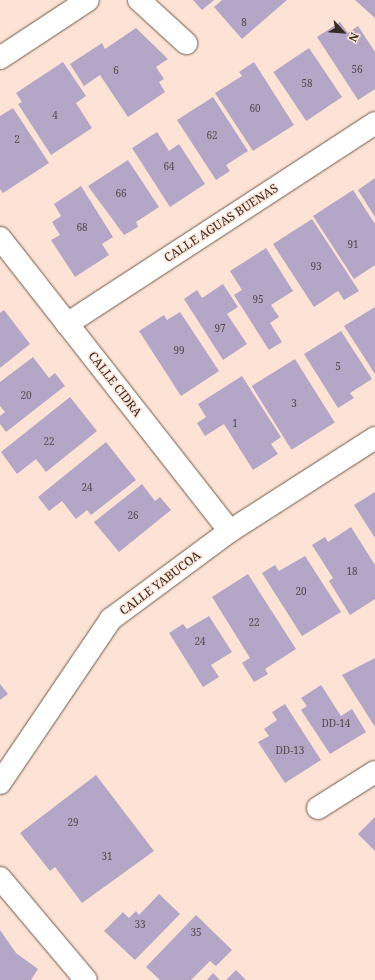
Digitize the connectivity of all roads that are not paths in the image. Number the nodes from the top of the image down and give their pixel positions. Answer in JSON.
{"nodes":[{"id":1,"x":88,"y":0,"type":"edge"},
{"id":2,"x":139,"y":0,"type":"edge"},
{"id":3,"x":186,"y":43,"type":"dead end"},
{"id":4,"x":0,"y":58,"type":"edge"},
{"id":5,"x":375,"y":123,"type":"edge"},
{"id":6,"x":0,"y":238,"type":"edge"},
{"id":7,"x":67,"y":324,"type":"junction"},
{"id":8,"x":375,"y":438,"type":"edge"},
{"id":9,"x":230,"y":531,"type":"junction"},
{"id":10,"x":375,"y":772,"type":"edge"},
{"id":11,"x":0,"y":783,"type":"edge"},
{"id":12,"x":318,"y":808,"type":"dead end"},
{"id":13,"x":0,"y":878,"type":"edge"},
{"id":14,"x":86,"y":980,"type":"edge"}],
"edges":[{"from":1,"to":4,"type":"street"},
{"from":2,"to":3,"type":"street"},
{"from":5,"to":7,"type":"street","name":"CALLE AGUAS BUENAS"},
{"from":6,"to":7,"type":"street","name":"CALLE CIDRA"},
{"from":7,"to":9,"type":"street","name":"CALLE CIDRA"},
{"from":8,"to":9,"type":"street","name":"CALLE YABUCOA"},
{"from":9,"to":11,"type":"street","name":"CALLE YABUCOA"},
{"from":10,"to":12,"type":"street"},
{"from":13,"to":14,"type":"street"}]}
